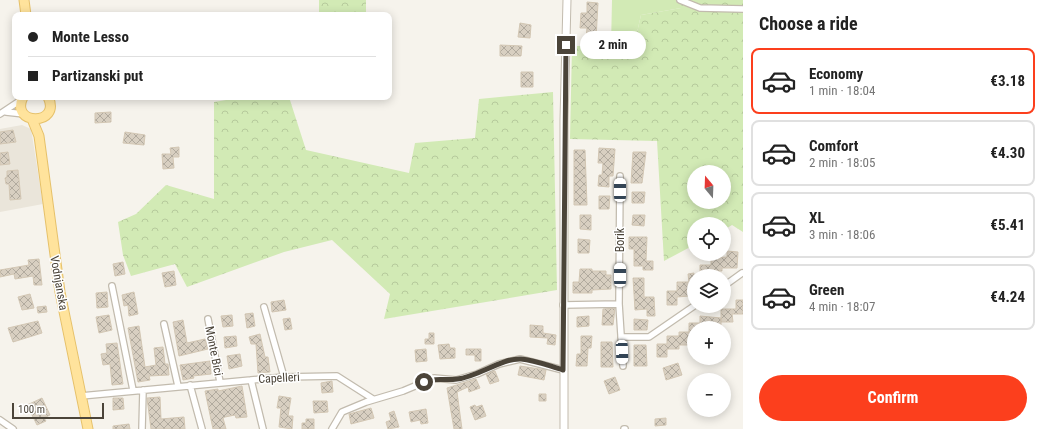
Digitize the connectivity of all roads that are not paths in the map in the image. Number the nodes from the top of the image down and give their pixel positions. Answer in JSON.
{"nodes":[{"id":1,"x":24,"y":0,"type":"edge"},
{"id":2,"x":567,"y":0,"type":"edge"},
{"id":3,"x":680,"y":0,"type":"edge"},
{"id":4,"x":743,"y":9,"type":"edge"},
{"id":5,"x":26,"y":12,"type":"edge"},
{"id":6,"x":19,"y":100,"type":"edge"},
{"id":7,"x":22,"y":100,"type":"edge"},
{"id":8,"x":49,"y":100,"type":"edge"},
{"id":9,"x":3,"y":113,"type":"edge"},
{"id":10,"x":28,"y":116,"type":"junction"},
{"id":11,"x":44,"y":117,"type":"junction"},
{"id":12,"x":39,"y":136,"type":"junction"},
{"id":13,"x":620,"y":176,"type":"dead end"},
{"id":14,"x":742,"y":273,"type":"dead end"},
{"id":15,"x":731,"y":281,"type":"edge"},
{"id":16,"x":112,"y":286,"type":"dead end"},
{"id":17,"x":619,"y":304,"type":"junction"},
{"id":18,"x":563,"y":305,"type":"junction"},
{"id":19,"x":264,"y":307,"type":"dead end"},
{"id":20,"x":687,"y":311,"type":"edge"},
{"id":21,"x":208,"y":319,"type":"dead end"},
{"id":22,"x":164,"y":324,"type":"dead end"},
{"id":23,"x":622,"y":337,"type":"junction"},
{"id":24,"x":623,"y":366,"type":"dead end"},
{"id":25,"x":563,"y":370,"type":"junction"},
{"id":26,"x":284,"y":377,"type":"junction"},
{"id":27,"x":251,"y":380,"type":"junction"},
{"id":28,"x":220,"y":382,"type":"junction"},
{"id":29,"x":190,"y":385,"type":"junction"},
{"id":30,"x":178,"y":386,"type":"junction"},
{"id":31,"x":133,"y":390,"type":"junction"},
{"id":32,"x":143,"y":390,"type":"junction"},
{"id":33,"x":81,"y":396,"type":"junction"},
{"id":34,"x":373,"y":399,"type":"junction"},
{"id":35,"x":0,"y":420,"type":"edge"},
{"id":36,"x":14,"y":429,"type":"edge"},
{"id":37,"x":88,"y":429,"type":"edge"},
{"id":38,"x":142,"y":429,"type":"edge"},
{"id":39,"x":202,"y":429,"type":"edge"},
{"id":40,"x":263,"y":429,"type":"edge"},
{"id":41,"x":332,"y":429,"type":"edge"},
{"id":42,"x":564,"y":429,"type":"edge"}],
"edges":[{"from":1,"to":5,"type":"main road"},
{"from":2,"to":18,"type":"street"},
{"from":3,"to":4,"type":"street"},
{"from":6,"to":9,"type":"street"},
{"from":7,"to":10,"type":"main road","name":"Vodnjanska"},
{"from":8,"to":11,"type":"main road","name":"Vodnjanska"},
{"from":9,"to":10,"type":"street"},
{"from":10,"to":11,"type":"main road"},
{"from":10,"to":12,"type":"main road","name":"Vodnjanska"},
{"from":11,"to":12,"type":"main road","name":"Vodnjanska"},
{"from":12,"to":33,"type":"main road","name":"Vodnjanska"},
{"from":13,"to":17,"type":"street","name":"Borik"},
{"from":14,"to":15,"type":"street"},
{"from":16,"to":31,"type":"street"},
{"from":17,"to":18,"type":"street"},
{"from":17,"to":23,"type":"street","name":"Borik"},
{"from":18,"to":25,"type":"street"},
{"from":19,"to":26,"type":"street"},
{"from":20,"to":23,"type":"street"},
{"from":21,"to":28,"type":"street","name":"Monte Bici"},
{"from":22,"to":30,"type":"street"},
{"from":23,"to":24,"type":"street","name":"Borik"},
{"from":25,"to":34,"type":"street"},
{"from":25,"to":42,"type":"street"},
{"from":26,"to":27,"type":"street","name":"Capelleri"},
{"from":26,"to":34,"type":"street","name":"Capelleri"},
{"from":27,"to":28,"type":"street","name":"Capelleri"},
{"from":27,"to":40,"type":"street"},
{"from":28,"to":29,"type":"street","name":"Capelleri"},
{"from":29,"to":30,"type":"street","name":"Capelleri"},
{"from":29,"to":39,"type":"street"},
{"from":30,"to":32,"type":"street","name":"Capelleri"},
{"from":31,"to":32,"type":"street","name":"Capelleri"},
{"from":31,"to":33,"type":"street","name":"Capelleri"},
{"from":32,"to":38,"type":"street"},
{"from":33,"to":37,"type":"main road","name":"Vodnjanska"},
{"from":34,"to":41,"type":"street"},
{"from":35,"to":36,"type":"street"}]}
